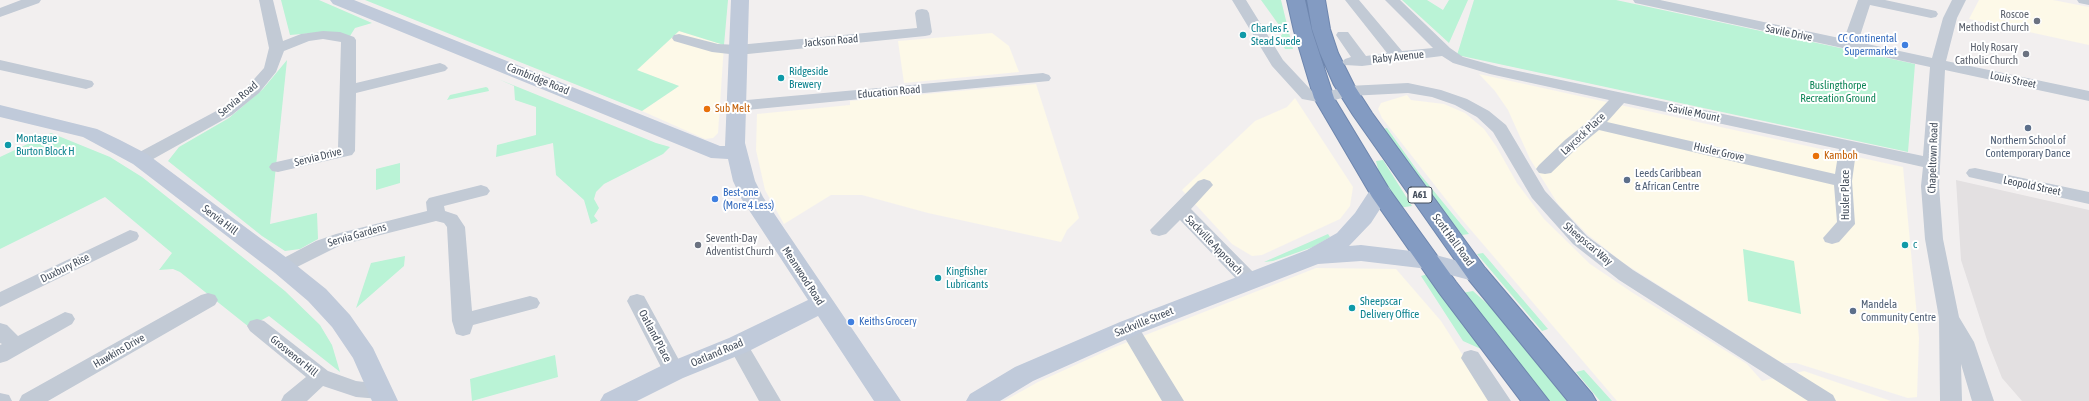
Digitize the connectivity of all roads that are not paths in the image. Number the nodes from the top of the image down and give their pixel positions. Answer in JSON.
{"nodes":[{"id":1,"x":34,"y":0,"type":"edge"},
{"id":2,"x":266,"y":0,"type":"edge"},
{"id":3,"x":339,"y":0,"type":"edge"},
{"id":4,"x":740,"y":0,"type":"edge"},
{"id":5,"x":1239,"y":0,"type":"edge"},
{"id":6,"x":1316,"y":0,"type":"edge"},
{"id":7,"x":1320,"y":0,"type":"edge"},
{"id":8,"x":1352,"y":0,"type":"edge"},
{"id":9,"x":1392,"y":0,"type":"edge"},
{"id":10,"x":1640,"y":0,"type":"edge"},
{"id":11,"x":1865,"y":0,"type":"edge"},
{"id":12,"x":1959,"y":0,"type":"edge"},
{"id":13,"x":2084,"y":0,"type":"edge"},
{"id":14,"x":1296,"y":1,"type":"edge"},
{"id":15,"x":2089,"y":1,"type":"edge"},
{"id":16,"x":1688,"y":5,"type":"edge"},
{"id":17,"x":0,"y":13,"type":"edge"},
{"id":18,"x":922,"y":13,"type":"dead end"},
{"id":19,"x":1940,"y":16,"type":"junction"},
{"id":20,"x":1343,"y":35,"type":"dead end"},
{"id":21,"x":679,"y":38,"type":"dead end"},
{"id":22,"x":1849,"y":46,"type":"junction"},
{"id":23,"x":277,"y":48,"type":"junction"},
{"id":24,"x":738,"y":50,"type":"junction"},
{"id":25,"x":1452,"y":56,"type":"junction"},
{"id":26,"x":1398,"y":57,"type":"junction"},
{"id":27,"x":1938,"y":64,"type":"junction"},
{"id":28,"x":0,"y":65,"type":"edge"},
{"id":29,"x":440,"y":68,"type":"dead end"},
{"id":30,"x":75,"y":69,"type":"dead end"},
{"id":31,"x":60,"y":78,"type":"junction"},
{"id":32,"x":1043,"y":78,"type":"dead end"},
{"id":33,"x":86,"y":84,"type":"dead end"},
{"id":34,"x":347,"y":90,"type":"junction"},
{"id":35,"x":1348,"y":91,"type":"junction"},
{"id":36,"x":2089,"y":96,"type":"edge"},
{"id":37,"x":1621,"y":97,"type":"junction"},
{"id":38,"x":1324,"y":98,"type":"junction"},
{"id":39,"x":736,"y":106,"type":"junction"},
{"id":40,"x":0,"y":111,"type":"edge"},
{"id":41,"x":1596,"y":124,"type":"junction"},
{"id":42,"x":1848,"y":146,"type":"junction"},
{"id":43,"x":737,"y":152,"type":"junction"},
{"id":44,"x":140,"y":159,"type":"junction"},
{"id":45,"x":1931,"y":163,"type":"junction"},
{"id":46,"x":278,"y":167,"type":"dead end"},
{"id":47,"x":1545,"y":169,"type":"dead end"},
{"id":48,"x":1975,"y":173,"type":"dead end"},
{"id":49,"x":1843,"y":181,"type":"junction"},
{"id":50,"x":1204,"y":185,"type":"dead end"},
{"id":51,"x":482,"y":191,"type":"dead end"},
{"id":52,"x":1380,"y":192,"type":"junction"},
{"id":53,"x":2089,"y":198,"type":"edge"},
{"id":54,"x":1180,"y":209,"type":"junction"},
{"id":55,"x":436,"y":216,"type":"junction"},
{"id":56,"x":1159,"y":230,"type":"dead end"},
{"id":57,"x":130,"y":236,"type":"dead end"},
{"id":58,"x":1832,"y":238,"type":"dead end"},
{"id":59,"x":1315,"y":256,"type":"junction"},
{"id":60,"x":1428,"y":261,"type":"junction"},
{"id":61,"x":283,"y":267,"type":"junction"},
{"id":62,"x":1477,"y":274,"type":"junction"},
{"id":63,"x":1249,"y":280,"type":"junction"},
{"id":64,"x":0,"y":300,"type":"edge"},
{"id":65,"x":208,"y":300,"type":"dead end"},
{"id":66,"x":637,"y":301,"type":"dead end"},
{"id":67,"x":530,"y":303,"type":"dead end"},
{"id":68,"x":822,"y":304,"type":"junction"},
{"id":69,"x":1949,"y":318,"type":"junction"},
{"id":70,"x":65,"y":319,"type":"dead end"},
{"id":71,"x":257,"y":326,"type":"dead end"},
{"id":72,"x":1129,"y":328,"type":"junction"},
{"id":73,"x":0,"y":330,"type":"edge"},
{"id":74,"x":738,"y":345,"type":"junction"},
{"id":75,"x":8,"y":350,"type":"edge"},
{"id":76,"x":1470,"y":358,"type":"dead end"},
{"id":77,"x":674,"y":371,"type":"junction"},
{"id":78,"x":320,"y":377,"type":"junction"},
{"id":79,"x":383,"y":396,"type":"edge"},
{"id":80,"x":1984,"y":397,"type":"edge"},
{"id":81,"x":768,"y":400,"type":"edge"},
{"id":82,"x":30,"y":401,"type":"edge"},
{"id":83,"x":292,"y":401,"type":"edge"},
{"id":84,"x":613,"y":401,"type":"edge"},
{"id":85,"x":888,"y":401,"type":"edge"},
{"id":86,"x":979,"y":401,"type":"edge"},
{"id":87,"x":1173,"y":401,"type":"edge"},
{"id":88,"x":1500,"y":401,"type":"edge"},
{"id":89,"x":1536,"y":401,"type":"edge"},
{"id":90,"x":1583,"y":401,"type":"edge"},
{"id":91,"x":1825,"y":401,"type":"edge"},
{"id":92,"x":1951,"y":401,"type":"edge"}],
"edges":[{"from":1,"to":17,"type":"street"},
{"from":2,"to":23,"type":"street"},
{"from":3,"to":43,"type":"street","name":"Cambridge Road"},
{"from":4,"to":24,"type":"street","name":"Meanwood Road"},
{"from":5,"to":38,"type":"street"},
{"from":6,"to":7,"type":"street"},
{"from":6,"to":14,"type":"street"},
{"from":6,"to":35,"type":"highway","name":"Scott Hall Road","number":"A61"},
{"from":8,"to":26,"type":"street"},
{"from":9,"to":25,"type":"street"},
{"from":10,"to":16,"type":"street","name":"Savile Drive"},
{"from":11,"to":19,"type":"street"},
{"from":11,"to":22,"type":"street"},
{"from":12,"to":19,"type":"street","name":"Chapeltown Road"},
{"from":13,"to":15,"type":"street"},
{"from":14,"to":38,"type":"highway"},
{"from":16,"to":22,"type":"street","name":"Savile Drive"},
{"from":18,"to":24,"type":"street","name":"Jackson Road"},
{"from":19,"to":27,"type":"street","name":"Chapeltown Road"},
{"from":20,"to":26,"type":"street","name":"Raby Avenue"},
{"from":21,"to":24,"type":"street","name":"Jackson Road"},
{"from":22,"to":27,"type":"street","name":"Savile Drive"},
{"from":23,"to":34,"type":"street","name":"Servia Drive"},
{"from":23,"to":44,"type":"street","name":"Servia Road"},
{"from":24,"to":39,"type":"street","name":"Meanwood Road"},
{"from":25,"to":26,"type":"street","name":"Raby Avenue"},
{"from":25,"to":37,"type":"street","name":"Savile Mount"},
{"from":27,"to":36,"type":"street","name":"Louis Street"},
{"from":27,"to":45,"type":"street","name":"Chapeltown Road"},
{"from":28,"to":31,"type":"street"},
{"from":29,"to":34,"type":"street"},
{"from":30,"to":31,"type":"street"},
{"from":31,"to":33,"type":"street"},
{"from":32,"to":39,"type":"street","name":"Education Road"},
{"from":34,"to":46,"type":"street","name":"Servia Drive"},
{"from":35,"to":38,"type":"street","name":"Sheepscar Way"},
{"from":35,"to":62,"type":"highway","name":"Scott Hall Road","number":"A61"},
{"from":35,"to":91,"type":"street","name":"Sheepscar Way"},
{"from":37,"to":41,"type":"street","name":"Laycock Place"},
{"from":37,"to":42,"type":"street","name":"Savile Mount"},
{"from":38,"to":52,"type":"highway"},
{"from":39,"to":43,"type":"street","name":"Meanwood Road"},
{"from":40,"to":44,"type":"street","name":"Servia Hill"},
{"from":41,"to":47,"type":"street","name":"Laycock Place"},
{"from":41,"to":49,"type":"street","name":"Husler Grove"},
{"from":42,"to":45,"type":"street","name":"Savile Mount"},
{"from":42,"to":49,"type":"street","name":"Husler Place"},
{"from":43,"to":68,"type":"street","name":"Meanwood Road"},
{"from":44,"to":61,"type":"street","name":"Servia Hill"},
{"from":45,"to":69,"type":"street","name":"Chapeltown Road"},
{"from":48,"to":53,"type":"street","name":"Leopold Street"},
{"from":49,"to":58,"type":"street","name":"Husler Place"},
{"from":50,"to":54,"type":"street","name":"Sackville Approach"},
{"from":51,"to":55,"type":"street"},
{"from":52,"to":59,"type":"street","name":"Sackville Street"},
{"from":52,"to":60,"type":"highway"},
{"from":54,"to":56,"type":"street","name":"Sackville Approach"},
{"from":54,"to":63,"type":"street","name":"Sackville Approach"},
{"from":55,"to":61,"type":"street","name":"Servia Gardens"},
{"from":55,"to":67,"type":"street"},
{"from":57,"to":64,"type":"street","name":"Duxbury Rise"},
{"from":59,"to":60,"type":"street","name":"Sackville Street"},
{"from":59,"to":63,"type":"street","name":"Sackville Street"},
{"from":60,"to":62,"type":"street","name":"Sackville Street"},
{"from":60,"to":89,"type":"highway"},
{"from":61,"to":79,"type":"street","name":"Servia Hill"},
{"from":62,"to":90,"type":"highway","name":"Scott Hall Road","number":"A61"},
{"from":63,"to":72,"type":"street","name":"Sackville Street"},
{"from":65,"to":82,"type":"street","name":"Hawkins Drive"},
{"from":66,"to":77,"type":"street","name":"Oatland Place"},
{"from":68,"to":74,"type":"street","name":"Oatland Road"},
{"from":68,"to":85,"type":"street","name":"Meanwood Road"},
{"from":69,"to":80,"type":"street","name":"Chapeltown Road"},
{"from":69,"to":92,"type":"street","name":"Chapeltown Road"},
{"from":70,"to":75,"type":"street"},
{"from":71,"to":78,"type":"street","name":"Grosvenor Hill"},
{"from":72,"to":86,"type":"street","name":"Sackville Street"},
{"from":72,"to":87,"type":"street"},
{"from":73,"to":75,"type":"street"},
{"from":74,"to":77,"type":"street","name":"Oatland Road"},
{"from":74,"to":81,"type":"street"},
{"from":76,"to":88,"type":"street"},
{"from":77,"to":84,"type":"street","name":"Oatland Road"},
{"from":78,"to":79,"type":"street","name":"Grosvenor Hill"},
{"from":78,"to":83,"type":"street"}]}
